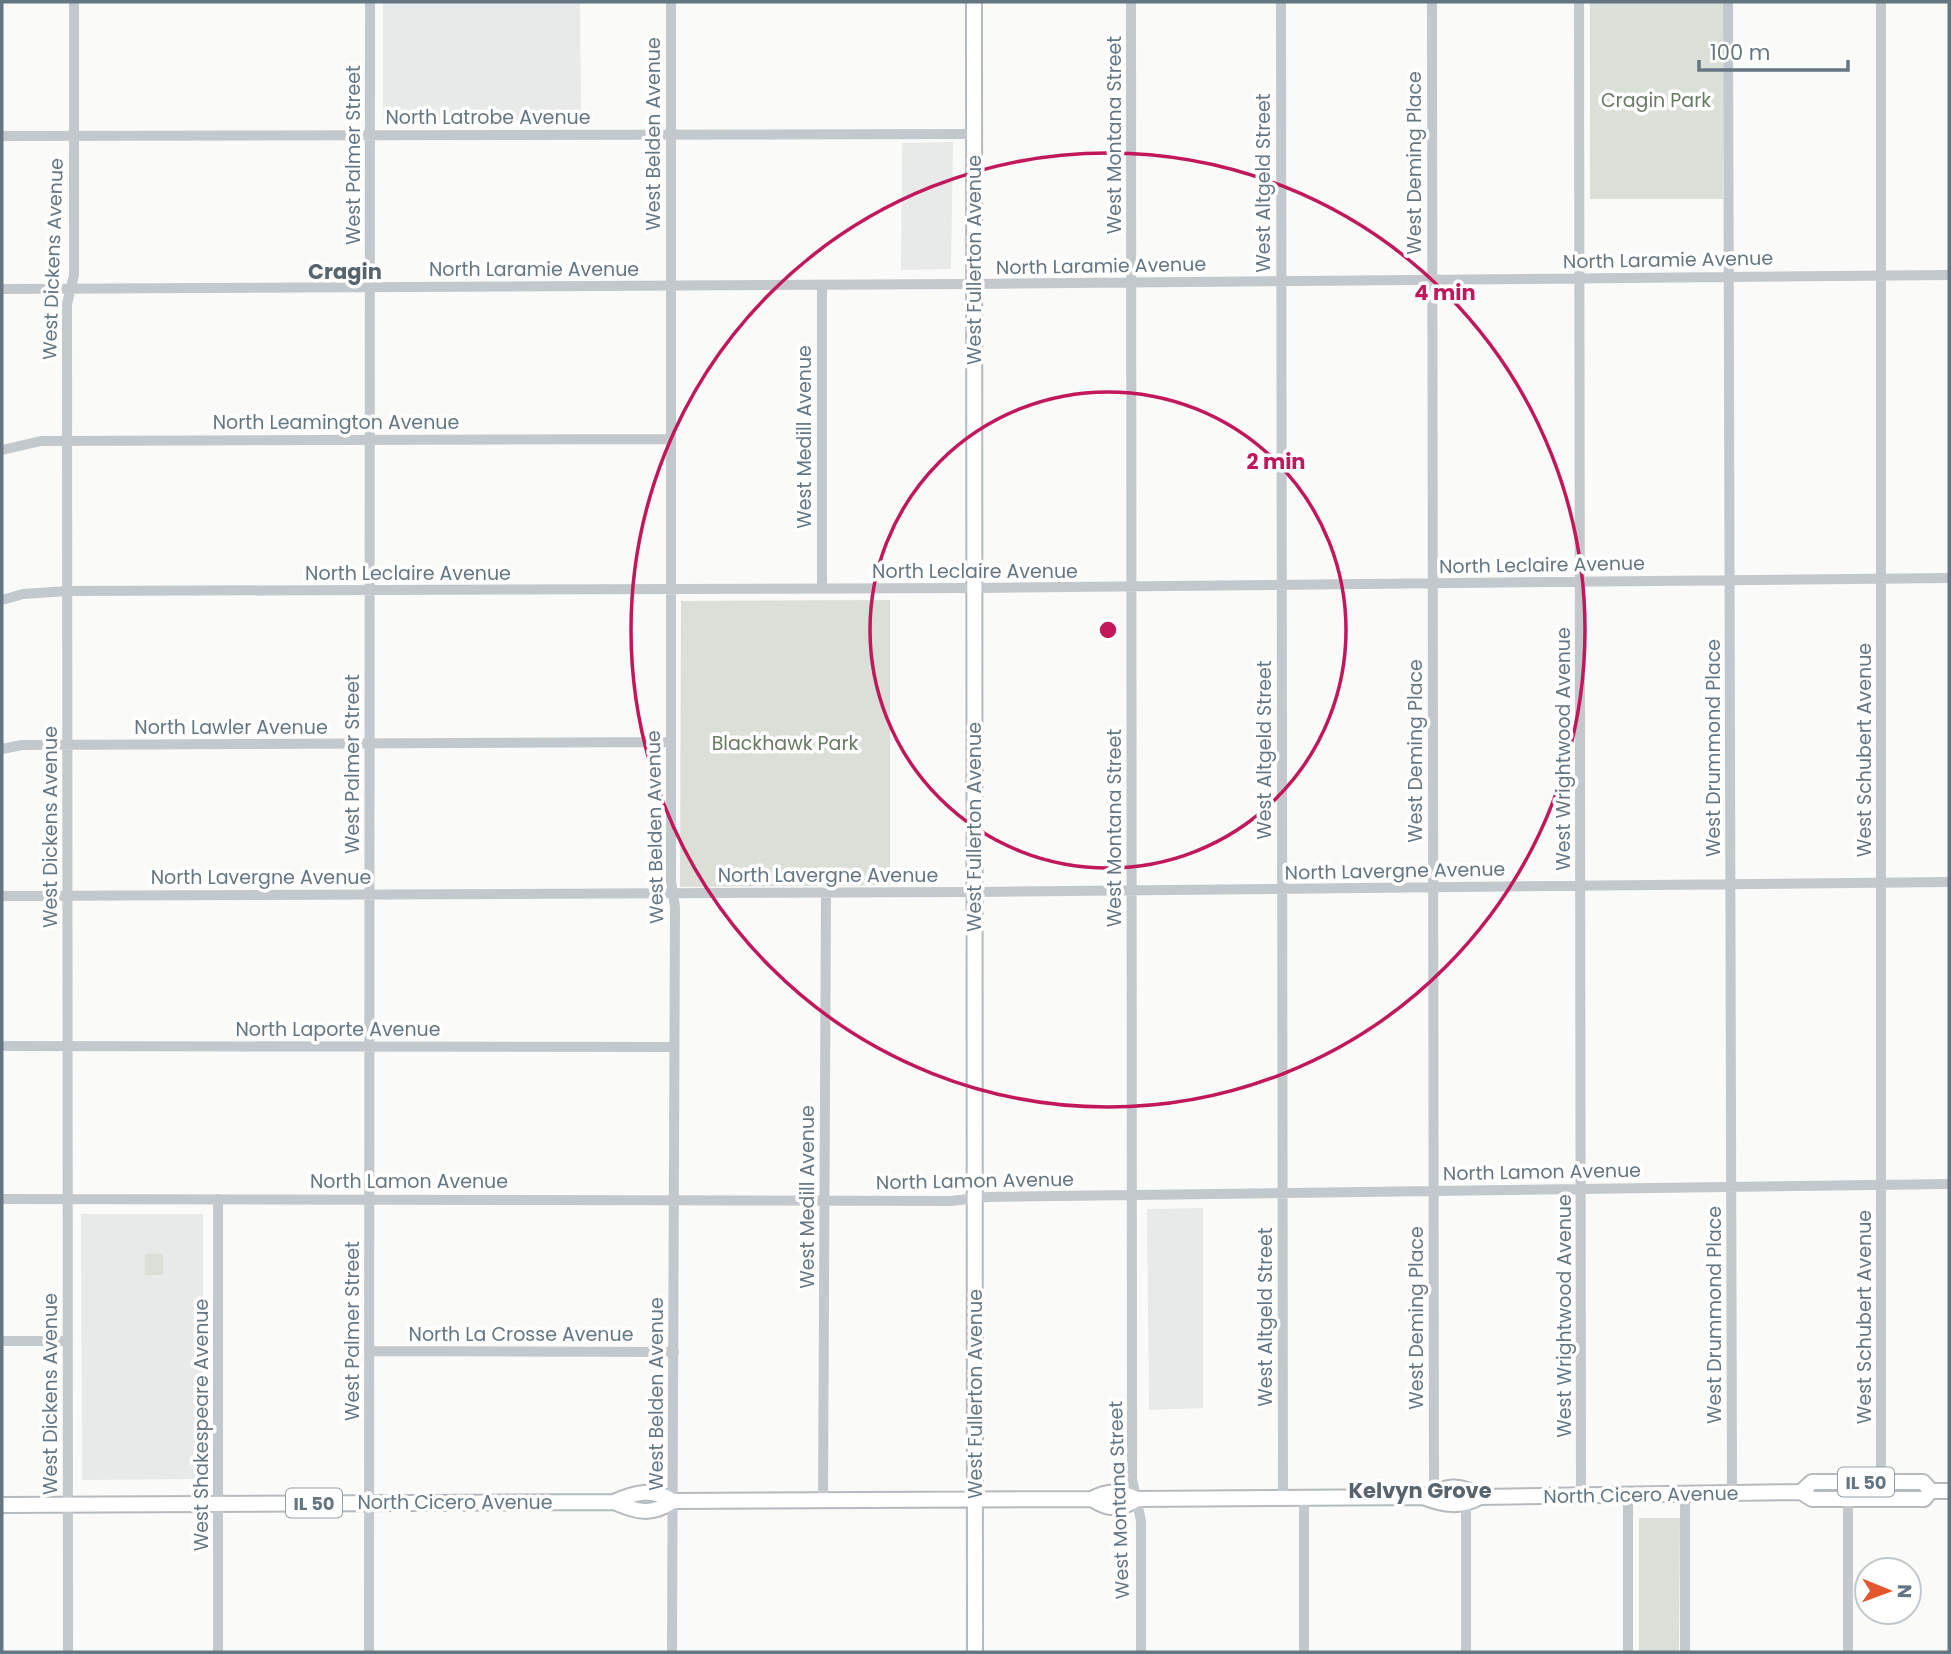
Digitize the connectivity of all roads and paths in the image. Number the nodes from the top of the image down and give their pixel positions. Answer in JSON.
{"nodes":[{"id":1,"x":74,"y":2,"type":"edge"},
{"id":2,"x":370,"y":2,"type":"edge"},
{"id":3,"x":671,"y":2,"type":"edge"},
{"id":4,"x":974,"y":2,"type":"edge"},
{"id":5,"x":1131,"y":2,"type":"edge"},
{"id":6,"x":1281,"y":2,"type":"edge"},
{"id":7,"x":1432,"y":2,"type":"edge"},
{"id":8,"x":1579,"y":2,"type":"edge"},
{"id":9,"x":1728,"y":2,"type":"edge"},
{"id":10,"x":1881,"y":2,"type":"edge"},
{"id":11,"x":671,"y":134,"type":"junction"},
{"id":12,"x":974,"y":134,"type":"junction"},
{"id":13,"x":370,"y":135,"type":"junction"},
{"id":14,"x":2,"y":136,"type":"edge"},
{"id":15,"x":74,"y":136,"type":"junction"},
{"id":16,"x":1949,"y":275,"type":"edge"},
{"id":17,"x":1881,"y":276,"type":"junction"},
{"id":18,"x":1729,"y":277,"type":"junction"},
{"id":19,"x":1580,"y":279,"type":"junction"},
{"id":20,"x":1432,"y":280,"type":"junction"},
{"id":21,"x":1280,"y":282,"type":"junction"},
{"id":22,"x":1132,"y":283,"type":"junction"},
{"id":23,"x":973,"y":284,"type":"junction"},
{"id":24,"x":670,"y":285,"type":"junction"},
{"id":25,"x":822,"y":285,"type":"junction"},
{"id":26,"x":370,"y":287,"type":"junction"},
{"id":27,"x":70,"y":288,"type":"junction"},
{"id":28,"x":2,"y":289,"type":"edge"},
{"id":29,"x":671,"y":439,"type":"junction"},
{"id":30,"x":370,"y":440,"type":"junction"},
{"id":31,"x":67,"y":441,"type":"junction"},
{"id":32,"x":2,"y":450,"type":"edge"},
{"id":33,"x":1949,"y":578,"type":"edge"},
{"id":34,"x":1881,"y":579,"type":"junction"},
{"id":35,"x":1730,"y":581,"type":"junction"},
{"id":36,"x":1580,"y":582,"type":"junction"},
{"id":37,"x":1432,"y":584,"type":"junction"},
{"id":38,"x":1281,"y":585,"type":"junction"},
{"id":39,"x":1132,"y":587,"type":"junction"},
{"id":40,"x":671,"y":589,"type":"junction"},
{"id":41,"x":821,"y":589,"type":"junction"},
{"id":42,"x":974,"y":589,"type":"junction"},
{"id":43,"x":370,"y":590,"type":"junction"},
{"id":44,"x":67,"y":591,"type":"junction"},
{"id":45,"x":2,"y":600,"type":"edge"},
{"id":46,"x":671,"y":742,"type":"junction"},
{"id":47,"x":370,"y":743,"type":"junction"},
{"id":48,"x":67,"y":745,"type":"junction"},
{"id":49,"x":2,"y":749,"type":"edge"},
{"id":50,"x":1949,"y":882,"type":"edge"},
{"id":51,"x":1881,"y":883,"type":"junction"},
{"id":52,"x":1730,"y":885,"type":"junction"},
{"id":53,"x":1581,"y":886,"type":"junction"},
{"id":54,"x":1433,"y":888,"type":"junction"},
{"id":55,"x":1282,"y":889,"type":"junction"},
{"id":56,"x":1132,"y":891,"type":"junction"},
{"id":57,"x":974,"y":892,"type":"junction"},
{"id":58,"x":673,"y":893,"type":"junction"},
{"id":59,"x":826,"y":893,"type":"junction"},
{"id":60,"x":370,"y":894,"type":"junction"},
{"id":61,"x":67,"y":895,"type":"junction"},
{"id":62,"x":2,"y":896,"type":"edge"},
{"id":63,"x":2,"y":1046,"type":"edge"},
{"id":64,"x":68,"y":1046,"type":"junction"},
{"id":65,"x":369,"y":1047,"type":"junction"},
{"id":66,"x":674,"y":1047,"type":"junction"},
{"id":67,"x":1949,"y":1184,"type":"edge"},
{"id":68,"x":1881,"y":1185,"type":"junction"},
{"id":69,"x":1731,"y":1187,"type":"junction"},
{"id":70,"x":1581,"y":1189,"type":"junction"},
{"id":71,"x":1433,"y":1191,"type":"junction"},
{"id":72,"x":1282,"y":1193,"type":"junction"},
{"id":73,"x":1132,"y":1195,"type":"junction"},
{"id":74,"x":975,"y":1198,"type":"junction"},
{"id":75,"x":2,"y":1199,"type":"edge"},
{"id":76,"x":68,"y":1199,"type":"junction"},
{"id":77,"x":218,"y":1199,"type":"junction"},
{"id":78,"x":369,"y":1199,"type":"junction"},
{"id":79,"x":673,"y":1200,"type":"junction"},
{"id":80,"x":824,"y":1201,"type":"junction"},
{"id":81,"x":68,"y":1340,"type":"junction"},
{"id":82,"x":2,"y":1341,"type":"edge"},
{"id":83,"x":369,"y":1350,"type":"junction"},
{"id":84,"x":674,"y":1352,"type":"junction"},
{"id":85,"x":1849,"y":1482,"type":"junction"},
{"id":86,"x":1882,"y":1482,"type":"junction"},
{"id":87,"x":1931,"y":1491,"type":"junction"},
{"id":88,"x":1949,"y":1491,"type":"edge"},
{"id":89,"x":1801,"y":1492,"type":"junction"},
{"id":90,"x":1732,"y":1493,"type":"junction"},
{"id":91,"x":1685,"y":1494,"type":"junction"},
{"id":92,"x":1628,"y":1495,"type":"junction"},
{"id":93,"x":1581,"y":1496,"type":"junction"},
{"id":94,"x":1430,"y":1497,"type":"junction"},
{"id":95,"x":1480,"y":1497,"type":"junction"},
{"id":96,"x":1283,"y":1498,"type":"junction"},
{"id":97,"x":1304,"y":1498,"type":"junction"},
{"id":98,"x":1137,"y":1499,"type":"junction"},
{"id":99,"x":1848,"y":1499,"type":"junction"},
{"id":100,"x":1881,"y":1499,"type":"junction"},
{"id":101,"x":823,"y":1500,"type":"junction"},
{"id":102,"x":975,"y":1500,"type":"junction"},
{"id":103,"x":673,"y":1501,"type":"junction"},
{"id":104,"x":369,"y":1503,"type":"junction"},
{"id":105,"x":68,"y":1504,"type":"junction"},
{"id":106,"x":218,"y":1504,"type":"junction"},
{"id":107,"x":2,"y":1505,"type":"edge"},
{"id":108,"x":1466,"y":1505,"type":"junction"},
{"id":109,"x":68,"y":1652,"type":"edge"},
{"id":110,"x":218,"y":1652,"type":"edge"},
{"id":111,"x":369,"y":1652,"type":"edge"},
{"id":112,"x":672,"y":1652,"type":"edge"},
{"id":113,"x":975,"y":1652,"type":"edge"},
{"id":114,"x":1141,"y":1652,"type":"edge"},
{"id":115,"x":1304,"y":1652,"type":"edge"},
{"id":116,"x":1466,"y":1652,"type":"edge"},
{"id":117,"x":1628,"y":1652,"type":"edge"},
{"id":118,"x":1685,"y":1652,"type":"edge"},
{"id":119,"x":1848,"y":1652,"type":"edge"}],
"edges":[{"from":1,"to":15,"type":"street","name":"West Dickens Avenue"},
{"from":2,"to":13,"type":"street","name":"West Palmer Street"},
{"from":3,"to":11,"type":"street","name":"West Belden Avenue"},
{"from":4,"to":12,"type":"main road","name":"West Fullerton Avenue"},
{"from":5,"to":22,"type":"street","name":"West Montana Street"},
{"from":6,"to":21,"type":"street","name":"West Altgeld Street"},
{"from":7,"to":20,"type":"street","name":"West Deming Place"},
{"from":8,"to":19,"type":"street","name":"West Wrightwood Avenue"},
{"from":9,"to":18,"type":"street","name":"West Drummond Place"},
{"from":10,"to":17,"type":"street","name":"West Schubert Avenue"},
{"from":11,"to":12,"type":"street","name":"North Latrobe Avenue"},
{"from":11,"to":13,"type":"street","name":"North Latrobe Avenue"},
{"from":11,"to":24,"type":"street","name":"West Belden Avenue"},
{"from":12,"to":23,"type":"main road","name":"West Fullerton Avenue"},
{"from":13,"to":15,"type":"street","name":"North Latrobe Avenue"},
{"from":13,"to":26,"type":"street","name":"West Palmer Street"},
{"from":14,"to":15,"type":"street","name":"North Latrobe Avenue"},
{"from":15,"to":27,"type":"street","name":"West Dickens Avenue"},
{"from":16,"to":17,"type":"street","name":"North Laramie Avenue"},
{"from":17,"to":18,"type":"street","name":"North Laramie Avenue"},
{"from":17,"to":34,"type":"street","name":"West Schubert Avenue"},
{"from":18,"to":19,"type":"street","name":"North Laramie Avenue"},
{"from":18,"to":35,"type":"street","name":"West Drummond Place"},
{"from":19,"to":20,"type":"street","name":"North Laramie Avenue"},
{"from":19,"to":36,"type":"street","name":"West Wrightwood Avenue"},
{"from":20,"to":21,"type":"street","name":"North Laramie Avenue"},
{"from":20,"to":37,"type":"street","name":"West Deming Place"},
{"from":21,"to":22,"type":"street","name":"North Laramie Avenue"},
{"from":21,"to":38,"type":"street","name":"West Altgeld Street"},
{"from":22,"to":23,"type":"street","name":"North Laramie Avenue"},
{"from":22,"to":39,"type":"street","name":"West Montana Street"},
{"from":23,"to":25,"type":"street","name":"North Laramie Avenue"},
{"from":23,"to":42,"type":"main road","name":"West Fullerton Avenue"},
{"from":24,"to":25,"type":"street","name":"North Laramie Avenue"},
{"from":24,"to":26,"type":"street","name":"North Laramie Avenue"},
{"from":24,"to":29,"type":"street","name":"West Belden Avenue"},
{"from":25,"to":41,"type":"street","name":"West Medill Avenue"},
{"from":26,"to":27,"type":"street","name":"North Laramie Avenue"},
{"from":26,"to":30,"type":"street","name":"West Palmer Street"},
{"from":27,"to":28,"type":"street","name":"North Laramie Avenue"},
{"from":27,"to":31,"type":"street","name":"West Dickens Avenue"},
{"from":29,"to":30,"type":"street","name":"North Leamington Avenue"},
{"from":29,"to":40,"type":"street","name":"West Belden Avenue"},
{"from":30,"to":31,"type":"street","name":"North Leamington Avenue"},
{"from":30,"to":43,"type":"street","name":"West Palmer Street"},
{"from":31,"to":32,"type":"street","name":"North Leamington Avenue"},
{"from":31,"to":44,"type":"street","name":"West Dickens Avenue"},
{"from":33,"to":34,"type":"street","name":"North Leclaire Avenue"},
{"from":34,"to":35,"type":"street","name":"North Leclaire Avenue"},
{"from":34,"to":51,"type":"street","name":"West Schubert Avenue"},
{"from":35,"to":36,"type":"street","name":"North Leclaire Avenue"},
{"from":35,"to":52,"type":"street","name":"West Drummond Place"},
{"from":36,"to":37,"type":"street","name":"North Leclaire Avenue"},
{"from":36,"to":53,"type":"street","name":"West Wrightwood Avenue"},
{"from":37,"to":38,"type":"street","name":"North Leclaire Avenue"},
{"from":37,"to":54,"type":"street","name":"West Deming Place"},
{"from":38,"to":39,"type":"street","name":"North Leclaire Avenue"},
{"from":38,"to":55,"type":"street","name":"West Altgeld Street"},
{"from":39,"to":42,"type":"street","name":"North Leclaire Avenue"},
{"from":39,"to":56,"type":"street","name":"West Montana Street"},
{"from":40,"to":41,"type":"street","name":"North Leclaire Avenue"},
{"from":40,"to":43,"type":"street","name":"North Leclaire Avenue"},
{"from":40,"to":46,"type":"street","name":"West Belden Avenue"},
{"from":41,"to":42,"type":"street","name":"North Leclaire Avenue"},
{"from":42,"to":57,"type":"main road","name":"West Fullerton Avenue"},
{"from":43,"to":44,"type":"street","name":"North Leclaire Avenue"},
{"from":43,"to":47,"type":"street","name":"West Palmer Street"},
{"from":44,"to":45,"type":"street","name":"North Leclaire Avenue"},
{"from":44,"to":48,"type":"street","name":"West Dickens Avenue"},
{"from":46,"to":47,"type":"street","name":"North Lawler Avenue"},
{"from":46,"to":58,"type":"street","name":"West Belden Avenue"},
{"from":47,"to":48,"type":"street","name":"North Lawler Avenue"},
{"from":47,"to":60,"type":"street","name":"West Palmer Street"},
{"from":48,"to":49,"type":"street","name":"North Lawler Avenue"},
{"from":48,"to":61,"type":"street","name":"West Dickens Avenue"},
{"from":50,"to":51,"type":"street","name":"North Lavergne Avenue"},
{"from":51,"to":52,"type":"street","name":"North Lavergne Avenue"},
{"from":51,"to":68,"type":"street","name":"West Schubert Avenue"},
{"from":52,"to":53,"type":"street","name":"North Lavergne Avenue"},
{"from":52,"to":69,"type":"street","name":"West Drummond Place"},
{"from":53,"to":54,"type":"street","name":"North Lavergne Avenue"},
{"from":53,"to":70,"type":"street","name":"West Wrightwood Avenue"},
{"from":54,"to":55,"type":"street","name":"North Lavergne Avenue"},
{"from":54,"to":71,"type":"street","name":"West Deming Place"},
{"from":55,"to":56,"type":"street","name":"North Lavergne Avenue"},
{"from":55,"to":72,"type":"street","name":"West Altgeld Street"},
{"from":56,"to":57,"type":"street","name":"North Lavergne Avenue"},
{"from":56,"to":73,"type":"street","name":"West Montana Street"},
{"from":57,"to":59,"type":"street","name":"North Lavergne Avenue"},
{"from":57,"to":74,"type":"main road","name":"West Fullerton Avenue"},
{"from":58,"to":59,"type":"street","name":"North Lavergne Avenue"},
{"from":58,"to":60,"type":"street","name":"North Lavergne Avenue"},
{"from":58,"to":66,"type":"street","name":"West Belden Avenue"},
{"from":59,"to":80,"type":"street","name":"West Medill Avenue"},
{"from":60,"to":61,"type":"street","name":"North Lavergne Avenue"},
{"from":60,"to":65,"type":"street","name":"West Palmer Street"},
{"from":61,"to":62,"type":"street","name":"North Lavergne Avenue"},
{"from":61,"to":64,"type":"street","name":"West Dickens Avenue"},
{"from":63,"to":64,"type":"street","name":"North Laporte Avenue"},
{"from":64,"to":65,"type":"street","name":"North Laporte Avenue"},
{"from":64,"to":76,"type":"street","name":"West Dickens Avenue"},
{"from":65,"to":66,"type":"street","name":"North Laporte Avenue"},
{"from":65,"to":78,"type":"street","name":"West Palmer Street"},
{"from":66,"to":79,"type":"street","name":"West Belden Avenue"},
{"from":67,"to":68,"type":"street","name":"North Lamon Avenue"},
{"from":68,"to":69,"type":"street","name":"North Lamon Avenue"},
{"from":68,"to":86,"type":"street","name":"West Schubert Avenue"},
{"from":69,"to":70,"type":"street","name":"North Lamon Avenue"},
{"from":69,"to":90,"type":"street","name":"West Drummond Place"},
{"from":70,"to":71,"type":"street","name":"North Lamon Avenue"},
{"from":70,"to":93,"type":"street","name":"West Wrightwood Avenue"},
{"from":71,"to":72,"type":"street","name":"North Lamon Avenue"},
{"from":71,"to":94,"type":"street","name":"West Deming Place"},
{"from":72,"to":73,"type":"street","name":"North Lamon Avenue"},
{"from":72,"to":96,"type":"street","name":"West Altgeld Street"},
{"from":73,"to":74,"type":"street","name":"North Lamon Avenue"},
{"from":73,"to":98,"type":"street","name":"West Montana Street"},
{"from":74,"to":80,"type":"street","name":"North Lamon Avenue"},
{"from":74,"to":102,"type":"main road","name":"West Fullerton Avenue"},
{"from":75,"to":76,"type":"street","name":"North Lamon Avenue"},
{"from":76,"to":77,"type":"street","name":"North Lamon Avenue"},
{"from":76,"to":81,"type":"street","name":"West Dickens Avenue"},
{"from":77,"to":78,"type":"street","name":"North Lamon Avenue"},
{"from":77,"to":106,"type":"street","name":"West Shakespeare Avenue"},
{"from":78,"to":79,"type":"street","name":"North Lamon Avenue"},
{"from":78,"to":83,"type":"street","name":"West Palmer Street"},
{"from":79,"to":80,"type":"street","name":"North Lamon Avenue"},
{"from":79,"to":84,"type":"street","name":"West Belden Avenue"},
{"from":80,"to":101,"type":"street","name":"West Medill Avenue"},
{"from":81,"to":82,"type":"street"},
{"from":81,"to":105,"type":"street","name":"West Dickens Avenue"},
{"from":83,"to":84,"type":"street","name":"North La Crosse Avenue"},
{"from":83,"to":104,"type":"street","name":"West Palmer Street"},
{"from":84,"to":103,"type":"street","name":"West Belden Avenue"},
{"from":85,"to":86,"type":"main road","name":"North Cicero Avenue","number":"IL 50"},
{"from":85,"to":89,"type":"main road","name":"North Cicero Avenue","number":"IL 50"},
{"from":85,"to":99,"type":"street"},
{"from":86,"to":87,"type":"main road","name":"North Cicero Avenue","number":"IL 50"},
{"from":86,"to":100,"type":"street","name":"West Schubert Avenue"},
{"from":87,"to":88,"type":"main road","name":"North Cicero Avenue","number":"IL 50"},
{"from":87,"to":100,"type":"main road","name":"North Cicero Avenue","number":"IL 50"},
{"from":89,"to":90,"type":"main road","name":"North Cicero Avenue","number":"IL 50"},
{"from":89,"to":99,"type":"main road","name":"North Cicero Avenue","number":"IL 50"},
{"from":90,"to":91,"type":"main road","name":"North Cicero Avenue","number":"IL 50"},
{"from":91,"to":92,"type":"main road","name":"North Cicero Avenue","number":"IL 50"},
{"from":91,"to":118,"type":"street"},
{"from":92,"to":93,"type":"main road","name":"North Cicero Avenue","number":"IL 50"},
{"from":92,"to":117,"type":"street"},
{"from":93,"to":95,"type":"main road","name":"North Cicero Avenue","number":"IL 50"},
{"from":94,"to":95,"type":"main road","name":"North Cicero Avenue","number":"IL 50"},
{"from":94,"to":97,"type":"main road","name":"North Cicero Avenue","number":"IL 50"},
{"from":94,"to":108,"type":"main road","name":"North Cicero Avenue","number":"IL 50"},
{"from":95,"to":108,"type":"main road","name":"North Cicero Avenue","number":"IL 50"},
{"from":96,"to":97,"type":"main road","name":"North Cicero Avenue","number":"IL 50"},
{"from":96,"to":98,"type":"main road","name":"North Cicero Avenue","number":"IL 50"},
{"from":97,"to":115,"type":"street"},
{"from":98,"to":102,"type":"main road","name":"North Cicero Avenue","number":"IL 50"},
{"from":98,"to":114,"type":"street","name":"West Montana Street"},
{"from":99,"to":100,"type":"main road","name":"North Cicero Avenue","number":"IL 50"},
{"from":99,"to":119,"type":"street"},
{"from":101,"to":102,"type":"main road","name":"North Cicero Avenue","number":"IL 50"},
{"from":101,"to":103,"type":"main road","name":"North Cicero Avenue","number":"IL 50"},
{"from":102,"to":113,"type":"main road","name":"West Fullerton Avenue"},
{"from":103,"to":104,"type":"main road","name":"North Cicero Avenue","number":"IL 50"},
{"from":103,"to":112,"type":"street","name":"West Belden Avenue"},
{"from":104,"to":106,"type":"main road","name":"North Cicero Avenue","number":"IL 50"},
{"from":104,"to":111,"type":"street","name":"West Palmer Street"},
{"from":105,"to":106,"type":"main road","name":"North Cicero Avenue","number":"IL 50"},
{"from":105,"to":107,"type":"main road","name":"North Cicero Avenue","number":"IL 50"},
{"from":105,"to":109,"type":"street","name":"West Dickens Avenue"},
{"from":106,"to":110,"type":"street","name":"West Shakespeare Avenue"},
{"from":108,"to":116,"type":"street"}]}
